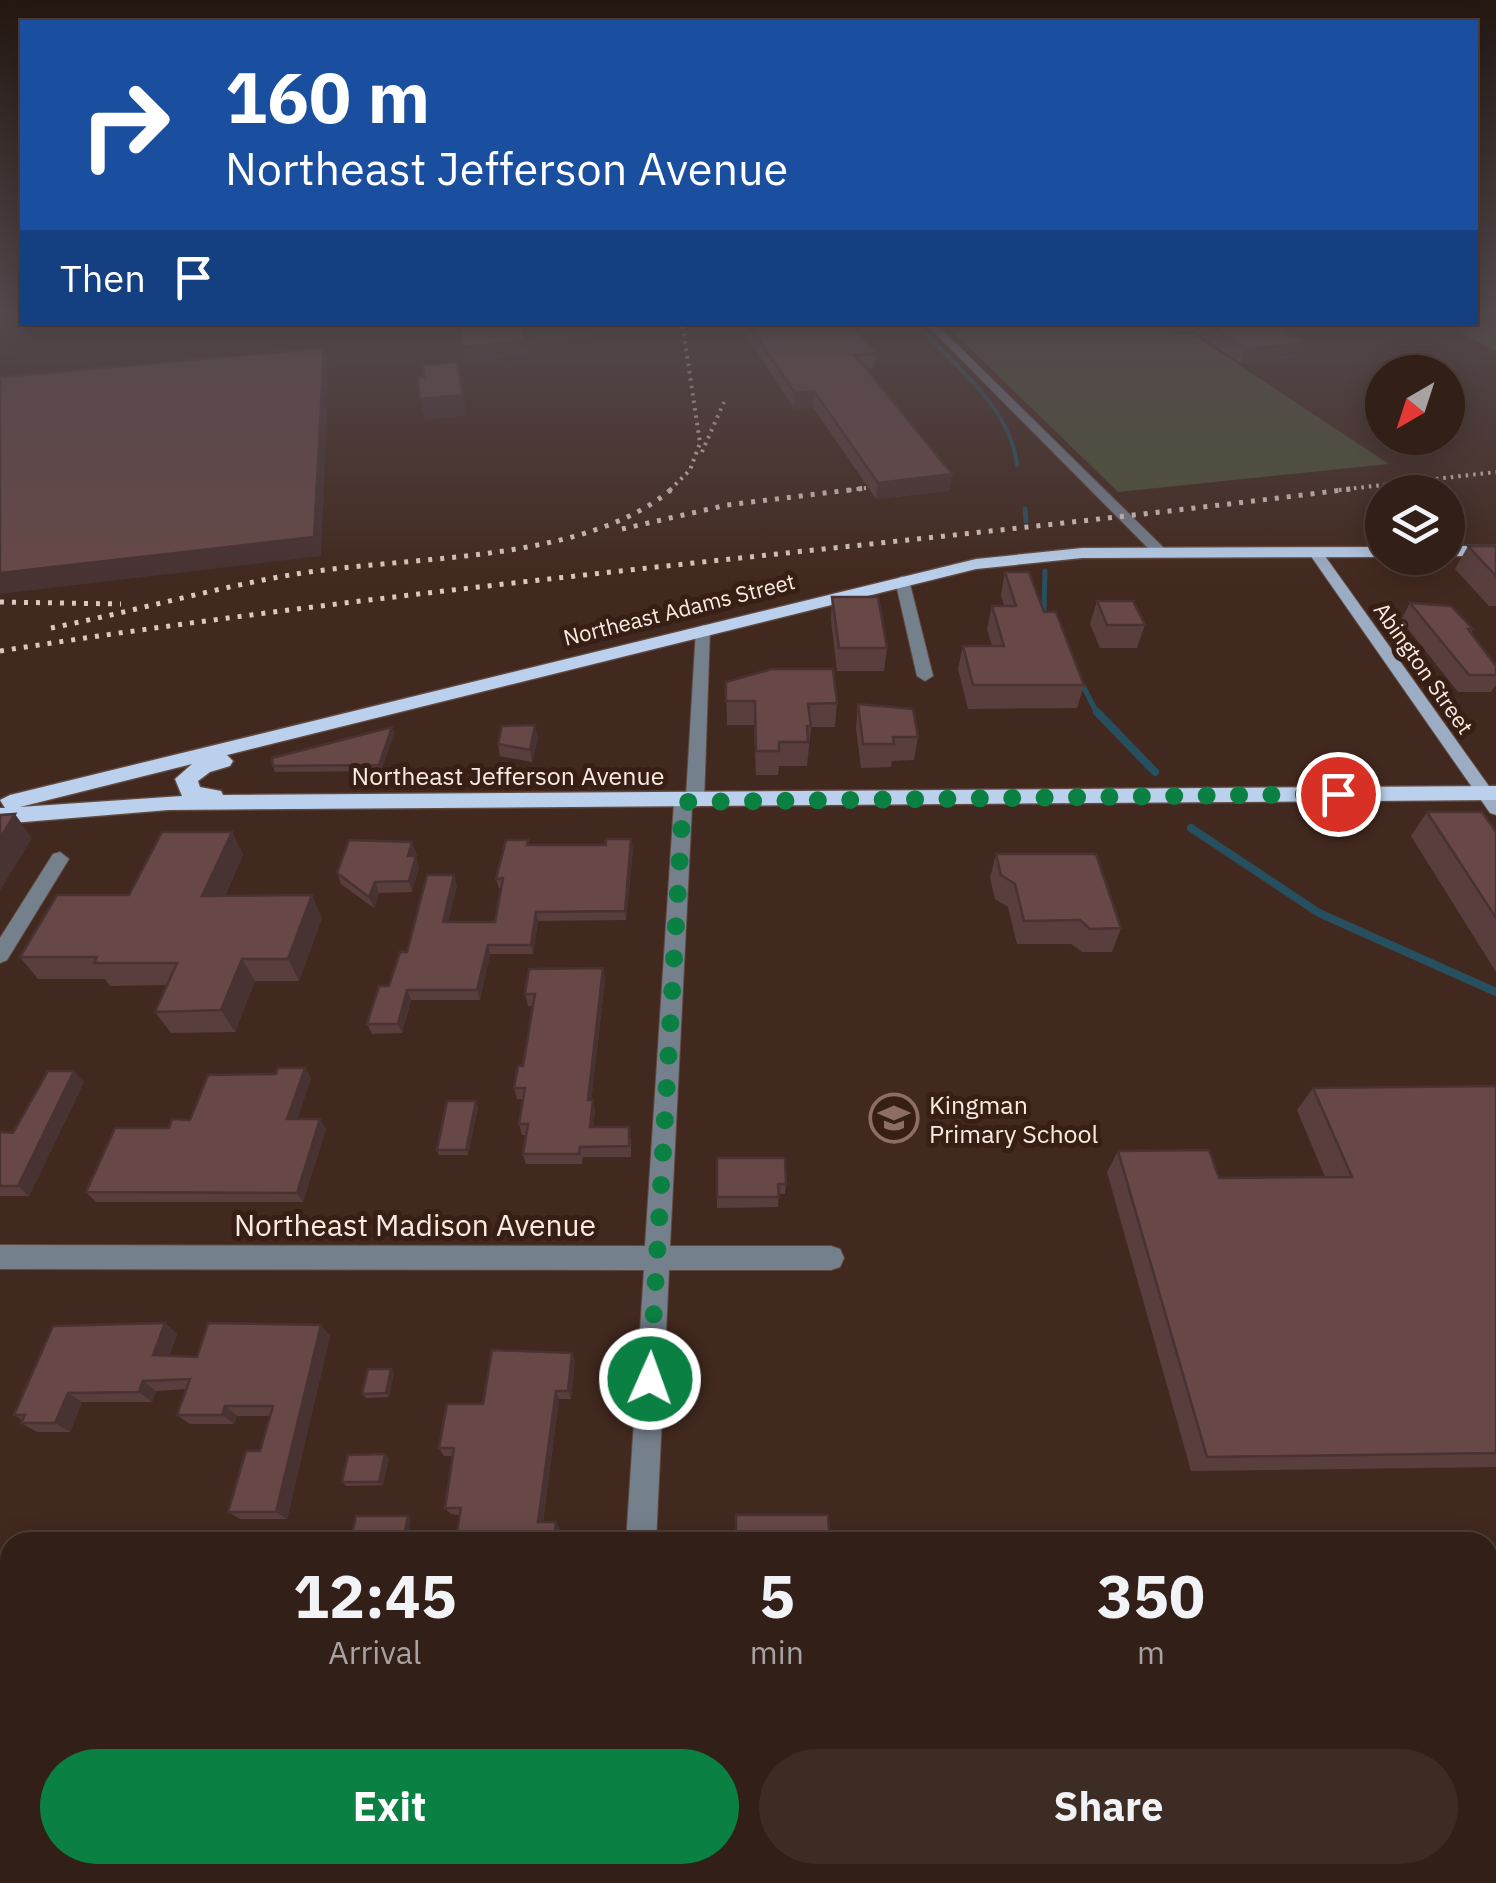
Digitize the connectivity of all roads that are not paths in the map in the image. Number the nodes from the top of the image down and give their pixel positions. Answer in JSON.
{"nodes":[{"id":1,"x":1010,"y":404,"type":"edge"},
{"id":2,"x":1465,"y":551,"type":"edge"},
{"id":3,"x":1496,"y":551,"type":"edge"},
{"id":4,"x":1315,"y":552,"type":"junction"},
{"id":5,"x":1365,"y":552,"type":"edge"},
{"id":6,"x":1160,"y":553,"type":"junction"},
{"id":7,"x":902,"y":580,"type":"junction"},
{"id":8,"x":703,"y":628,"type":"junction"},
{"id":9,"x":925,"y":676,"type":"dead end"},
{"id":10,"x":452,"y":690,"type":"junction"},
{"id":11,"x":1492,"y":798,"type":"edge"},
{"id":12,"x":403,"y":802,"type":"junction"},
{"id":13,"x":689,"y":802,"type":"junction"},
{"id":14,"x":0,"y":804,"type":"edge"},
{"id":15,"x":0,"y":816,"type":"edge"},
{"id":16,"x":60,"y":859,"type":"dead end"},
{"id":17,"x":0,"y":955,"type":"edge"},
{"id":18,"x":656,"y":1256,"type":"junction"},
{"id":19,"x":0,"y":1257,"type":"edge"},
{"id":20,"x":830,"y":1258,"type":"dead end"},
{"id":21,"x":642,"y":1532,"type":"edge"}],
"edges":[{"from":1,"to":6,"type":"street"},
{"from":2,"to":3,"type":"main road"},
{"from":4,"to":5,"type":"main road","name":"Northeast Adams Street"},
{"from":4,"to":6,"type":"main road","name":"Northeast Adams Street"},
{"from":4,"to":11,"type":"street","name":"Abington Street"},
{"from":6,"to":7,"type":"main road","name":"Northeast Adams Street"},
{"from":7,"to":8,"type":"main road","name":"Northeast Adams Street"},
{"from":7,"to":9,"type":"street"},
{"from":8,"to":10,"type":"main road","name":"Northeast Adams Street"},
{"from":8,"to":13,"type":"street"},
{"from":10,"to":12,"type":"main road"},
{"from":10,"to":14,"type":"main road","name":"Northeast Adams Street"},
{"from":11,"to":13,"type":"main road","name":"Northeast Jefferson Avenue"},
{"from":12,"to":13,"type":"main road","name":"Northeast Jefferson Avenue"},
{"from":12,"to":15,"type":"main road","name":"Northeast Jefferson Avenue"},
{"from":13,"to":18,"type":"street"},
{"from":16,"to":17,"type":"street"},
{"from":18,"to":19,"type":"street","name":"Northeast Madison Avenue"},
{"from":18,"to":20,"type":"street","name":"Northeast Madison Avenue"},
{"from":18,"to":21,"type":"street"}]}
